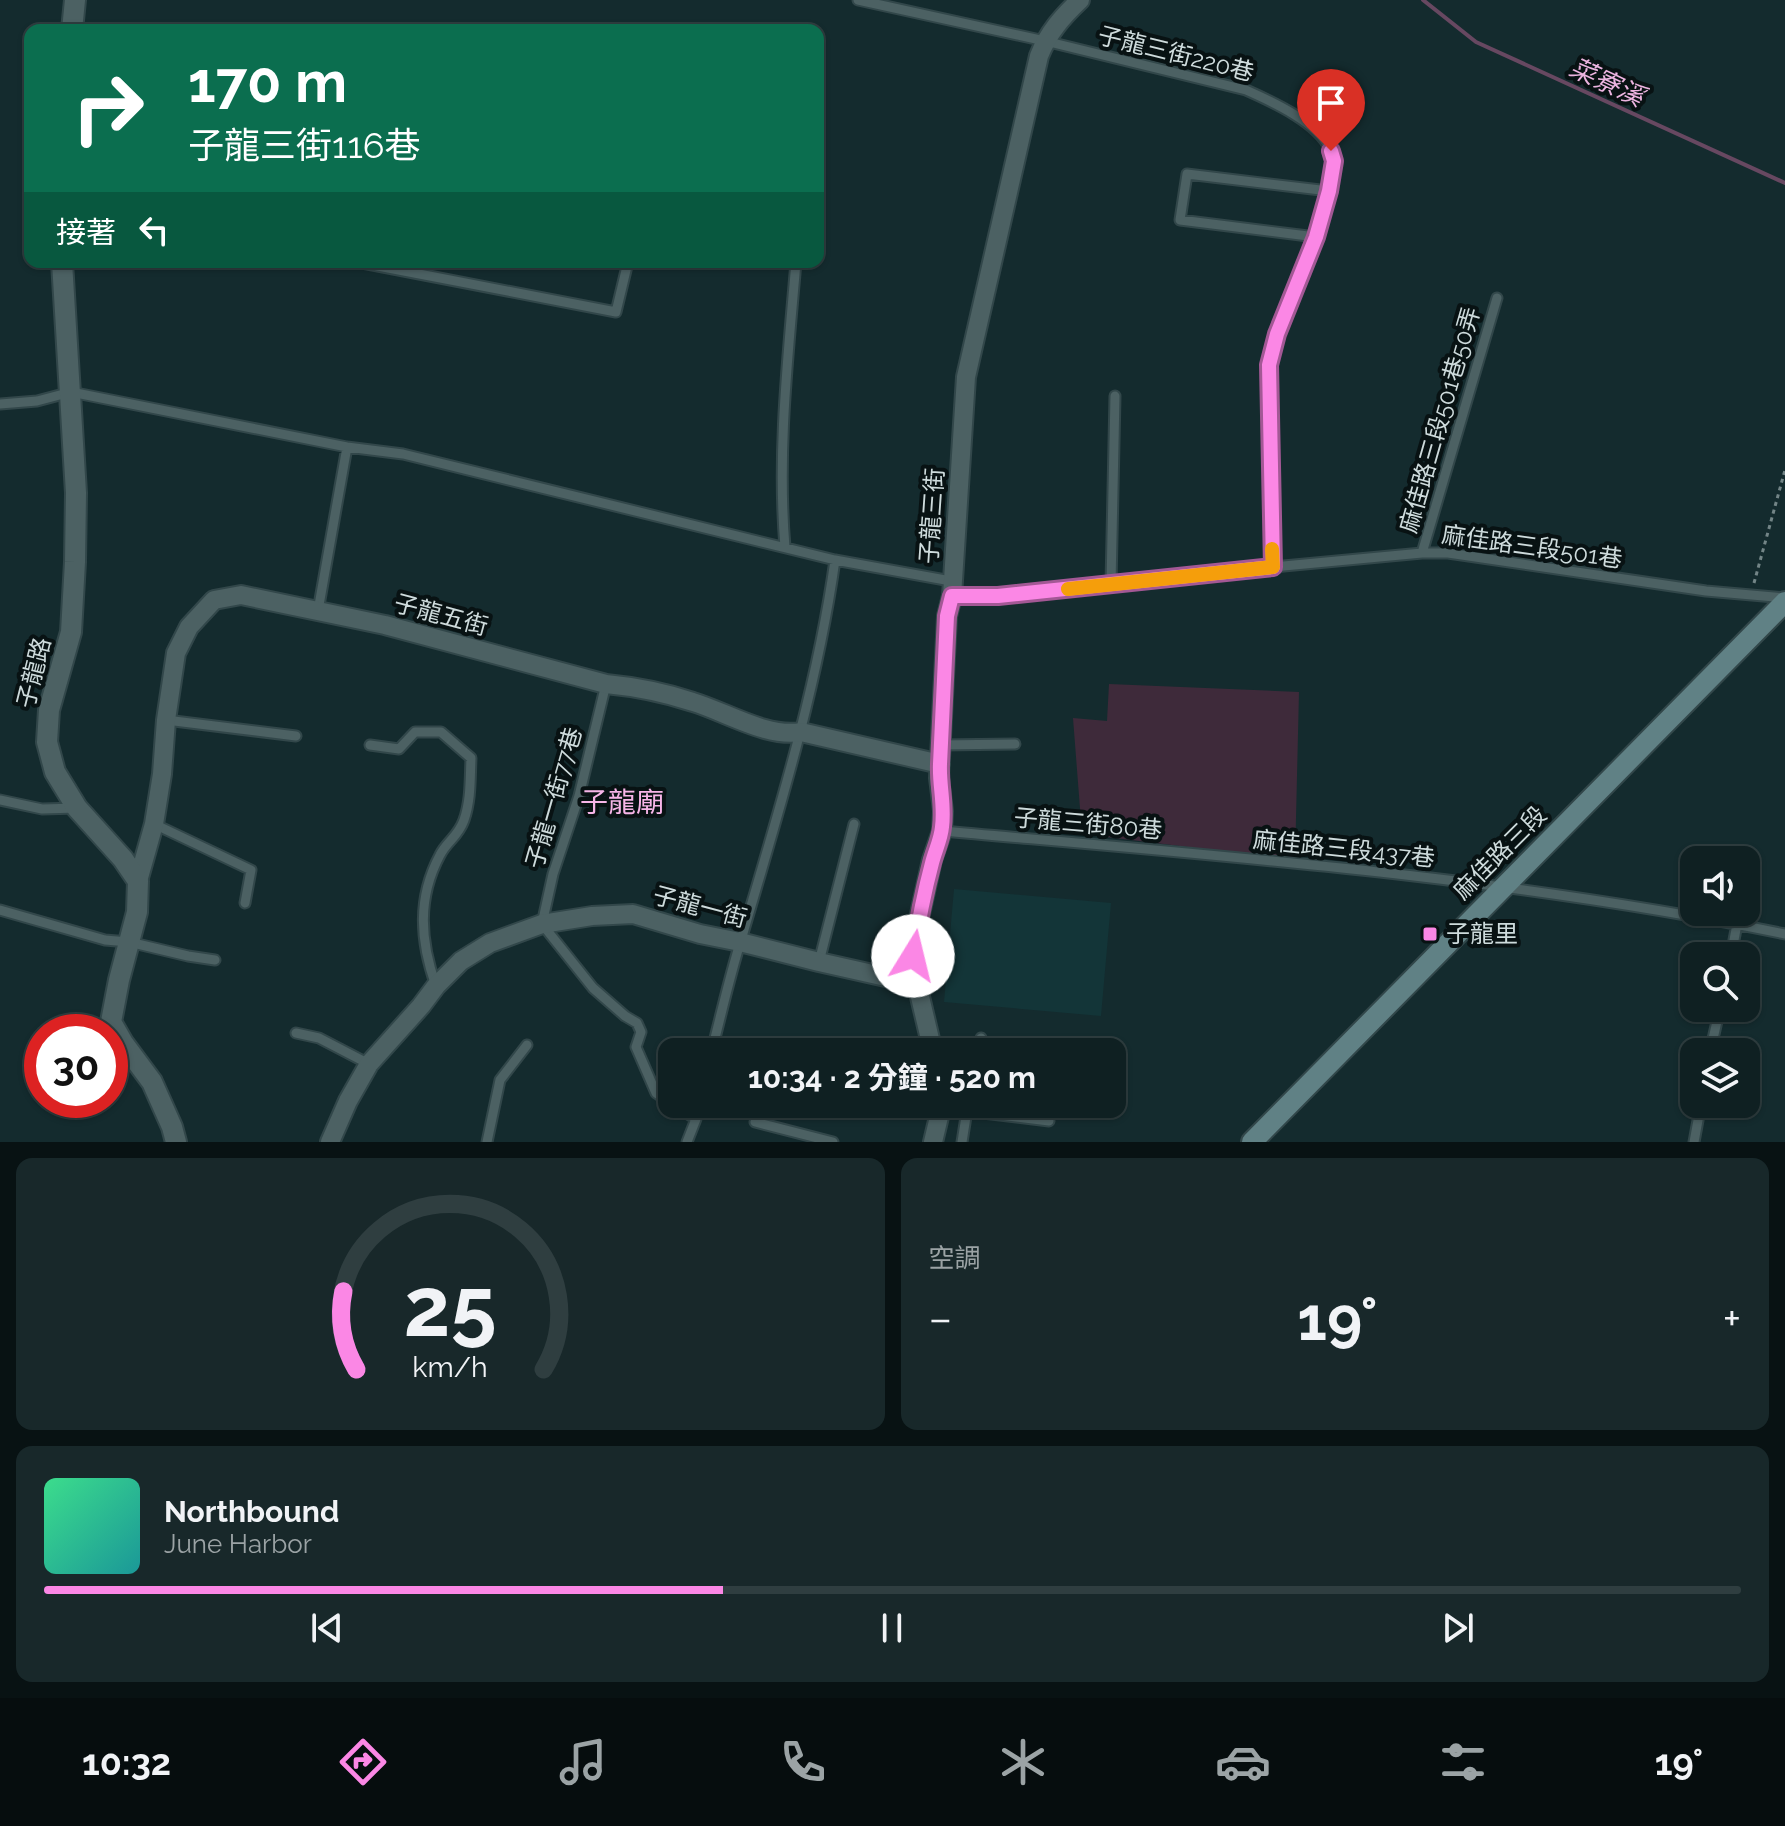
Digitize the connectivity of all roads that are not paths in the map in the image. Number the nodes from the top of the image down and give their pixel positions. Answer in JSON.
{"nodes":[{"id":1,"x":75,"y":0,"type":"edge"},
{"id":2,"x":858,"y":0,"type":"edge"},
{"id":3,"x":1080,"y":0,"type":"edge"},
{"id":4,"x":73,"y":24,"type":"edge"},
{"id":5,"x":1045,"y":41,"type":"junction"},
{"id":6,"x":1329,"y":191,"type":"junction"},
{"id":7,"x":1316,"y":237,"type":"junction"},
{"id":8,"x":62,"y":268,"type":"edge"},
{"id":9,"x":388,"y":268,"type":"edge"},
{"id":10,"x":627,"y":268,"type":"edge"},
{"id":11,"x":796,"y":268,"type":"edge"},
{"id":12,"x":1497,"y":298,"type":"dead end"},
{"id":13,"x":71,"y":392,"type":"junction"},
{"id":14,"x":1115,"y":396,"type":"dead end"},
{"id":15,"x":0,"y":404,"type":"edge"},
{"id":16,"x":347,"y":447,"type":"junction"},
{"id":17,"x":785,"y":547,"type":"junction"},
{"id":18,"x":1422,"y":553,"type":"junction"},
{"id":19,"x":835,"y":560,"type":"junction"},
{"id":20,"x":1273,"y":567,"type":"junction"},
{"id":21,"x":1111,"y":584,"type":"junction"},
{"id":22,"x":952,"y":588,"type":"junction"},
{"id":23,"x":1785,"y":600,"type":"edge"},
{"id":24,"x":318,"y":611,"type":"junction"},
{"id":25,"x":606,"y":684,"type":"junction"},
{"id":26,"x":166,"y":720,"type":"junction"},
{"id":27,"x":801,"y":732,"type":"junction"},
{"id":28,"x":296,"y":736,"type":"dead end"},
{"id":29,"x":1015,"y":744,"type":"dead end"},
{"id":30,"x":370,"y":745,"type":"dead end"},
{"id":31,"x":940,"y":754,"type":"junction"},
{"id":32,"x":0,"y":800,"type":"edge"},
{"id":33,"x":77,"y":808,"type":"junction"},
{"id":34,"x":154,"y":824,"type":"junction"},
{"id":35,"x":854,"y":824,"type":"dead end"},
{"id":36,"x":942,"y":831,"type":"junction"},
{"id":37,"x":1230,"y":857,"type":"joint"},
{"id":38,"x":138,"y":881,"type":"junction"},
{"id":39,"x":1502,"y":887,"type":"junction"},
{"id":40,"x":245,"y":903,"type":"dead end"},
{"id":41,"x":0,"y":910,"type":"edge"},
{"id":42,"x":1680,"y":914,"type":"edge"},
{"id":43,"x":542,"y":924,"type":"junction"},
{"id":44,"x":1747,"y":926,"type":"edge"},
{"id":45,"x":1785,"y":934,"type":"edge"},
{"id":46,"x":129,"y":942,"type":"junction"},
{"id":47,"x":740,"y":942,"type":"junction"},
{"id":48,"x":215,"y":960,"type":"dead end"},
{"id":49,"x":819,"y":962,"type":"junction"},
{"id":50,"x":917,"y":984,"type":"junction"},
{"id":51,"x":436,"y":986,"type":"junction"},
{"id":52,"x":296,"y":1033,"type":"dead end"},
{"id":53,"x":715,"y":1038,"type":"edge"},
{"id":54,"x":930,"y":1038,"type":"edge"},
{"id":55,"x":527,"y":1045,"type":"dead end"},
{"id":56,"x":369,"y":1064,"type":"junction"},
{"id":57,"x":658,"y":1094,"type":"edge"},
{"id":58,"x":694,"y":1118,"type":"edge"},
{"id":59,"x":939,"y":1118,"type":"edge"},
{"id":60,"x":966,"y":1118,"type":"edge"},
{"id":61,"x":1030,"y":1118,"type":"edge"},
{"id":62,"x":1698,"y":1118,"type":"edge"},
{"id":63,"x":1049,"y":1121,"type":"dead end"},
{"id":64,"x":755,"y":1122,"type":"dead end"},
{"id":65,"x":176,"y":1142,"type":"edge"},
{"id":66,"x":330,"y":1142,"type":"edge"},
{"id":67,"x":487,"y":1142,"type":"edge"},
{"id":68,"x":687,"y":1142,"type":"edge"},
{"id":69,"x":833,"y":1142,"type":"edge"},
{"id":70,"x":933,"y":1142,"type":"edge"},
{"id":71,"x":962,"y":1142,"type":"edge"},
{"id":72,"x":1252,"y":1142,"type":"edge"},
{"id":73,"x":1694,"y":1142,"type":"edge"}],
"edges":[{"from":1,"to":4,"type":"street"},
{"from":2,"to":5,"type":"lane","name":"子龍三街220巷"},
{"from":3,"to":5,"type":"street","name":"子龍三街"},
{"from":5,"to":6,"type":"lane","name":"子龍三街220巷"},
{"from":5,"to":22,"type":"street","name":"子龍三街"},
{"from":6,"to":7,"type":"lane","name":"子龍三街220巷"},
{"from":6,"to":7,"type":"lane"},
{"from":7,"to":20,"type":"lane","name":"子龍三街220巷"},
{"from":8,"to":13,"type":"street","name":"子龍路"},
{"from":9,"to":10,"type":"lane"},
{"from":11,"to":17,"type":"lane"},
{"from":12,"to":18,"type":"lane","name":"麻佳路三段501巷50弄"},
{"from":13,"to":15,"type":"lane"},
{"from":13,"to":16,"type":"lane","name":"麻佳路三段501巷"},
{"from":13,"to":33,"type":"street","name":"子龍路"},
{"from":14,"to":21,"type":"lane"},
{"from":16,"to":17,"type":"lane","name":"麻佳路三段501巷"},
{"from":16,"to":24,"type":"lane"},
{"from":17,"to":19,"type":"lane","name":"麻佳路三段501巷"},
{"from":18,"to":20,"type":"lane","name":"麻佳路三段501巷"},
{"from":18,"to":23,"type":"lane","name":"麻佳路三段501巷"},
{"from":19,"to":22,"type":"lane","name":"麻佳路三段501巷"},
{"from":19,"to":27,"type":"lane"},
{"from":20,"to":21,"type":"lane","name":"麻佳路三段501巷"},
{"from":21,"to":22,"type":"lane","name":"麻佳路三段501巷"},
{"from":22,"to":31,"type":"street","name":"子龍三街"},
{"from":23,"to":39,"type":"main road","name":"麻佳路三段"},
{"from":24,"to":25,"type":"street","name":"子龍五街"},
{"from":24,"to":26,"type":"street","name":"子龍五街"},
{"from":25,"to":27,"type":"street","name":"子龍五街"},
{"from":25,"to":43,"type":"lane","name":"子龍一街77巷"},
{"from":26,"to":28,"type":"lane"},
{"from":26,"to":34,"type":"street","name":"子龍五街"},
{"from":27,"to":31,"type":"street","name":"子龍五街"},
{"from":27,"to":47,"type":"lane"},
{"from":29,"to":31,"type":"lane"},
{"from":30,"to":51,"type":"lane"},
{"from":31,"to":36,"type":"street","name":"子龍三街"},
{"from":32,"to":33,"type":"lane"},
{"from":33,"to":38,"type":"street","name":"子龍路"},
{"from":34,"to":38,"type":"street","name":"子龍五街"},
{"from":34,"to":40,"type":"lane"},
{"from":35,"to":49,"type":"lane"},
{"from":36,"to":37,"type":"lane","name":"子龍三街80巷"},
{"from":36,"to":50,"type":"street","name":"子龍三街"},
{"from":37,"to":39,"type":"lane","name":"麻佳路三段437巷"},
{"from":38,"to":46,"type":"street"},
{"from":39,"to":42,"type":"lane","name":"麻佳路三段437巷"},
{"from":39,"to":72,"type":"main road","name":"麻佳路三段"},
{"from":41,"to":46,"type":"lane"},
{"from":43,"to":47,"type":"street","name":"子龍一街"},
{"from":43,"to":51,"type":"street","name":"子龍一街"},
{"from":43,"to":57,"type":"lane"},
{"from":44,"to":45,"type":"lane","name":"麻佳路三段437巷"},
{"from":46,"to":48,"type":"lane"},
{"from":46,"to":65,"type":"street"},
{"from":47,"to":49,"type":"street","name":"子龍一街"},
{"from":47,"to":53,"type":"lane"},
{"from":49,"to":50,"type":"street","name":"子龍一街"},
{"from":50,"to":54,"type":"street","name":"子龍三街"},
{"from":51,"to":56,"type":"street","name":"子龍一街"},
{"from":52,"to":56,"type":"lane"},
{"from":55,"to":67,"type":"lane"},
{"from":56,"to":66,"type":"street","name":"子龍一街"},
{"from":58,"to":68,"type":"lane"},
{"from":59,"to":70,"type":"street"},
{"from":60,"to":71,"type":"lane"},
{"from":61,"to":63,"type":"lane"},
{"from":62,"to":73,"type":"lane"},
{"from":64,"to":69,"type":"lane"}]}
